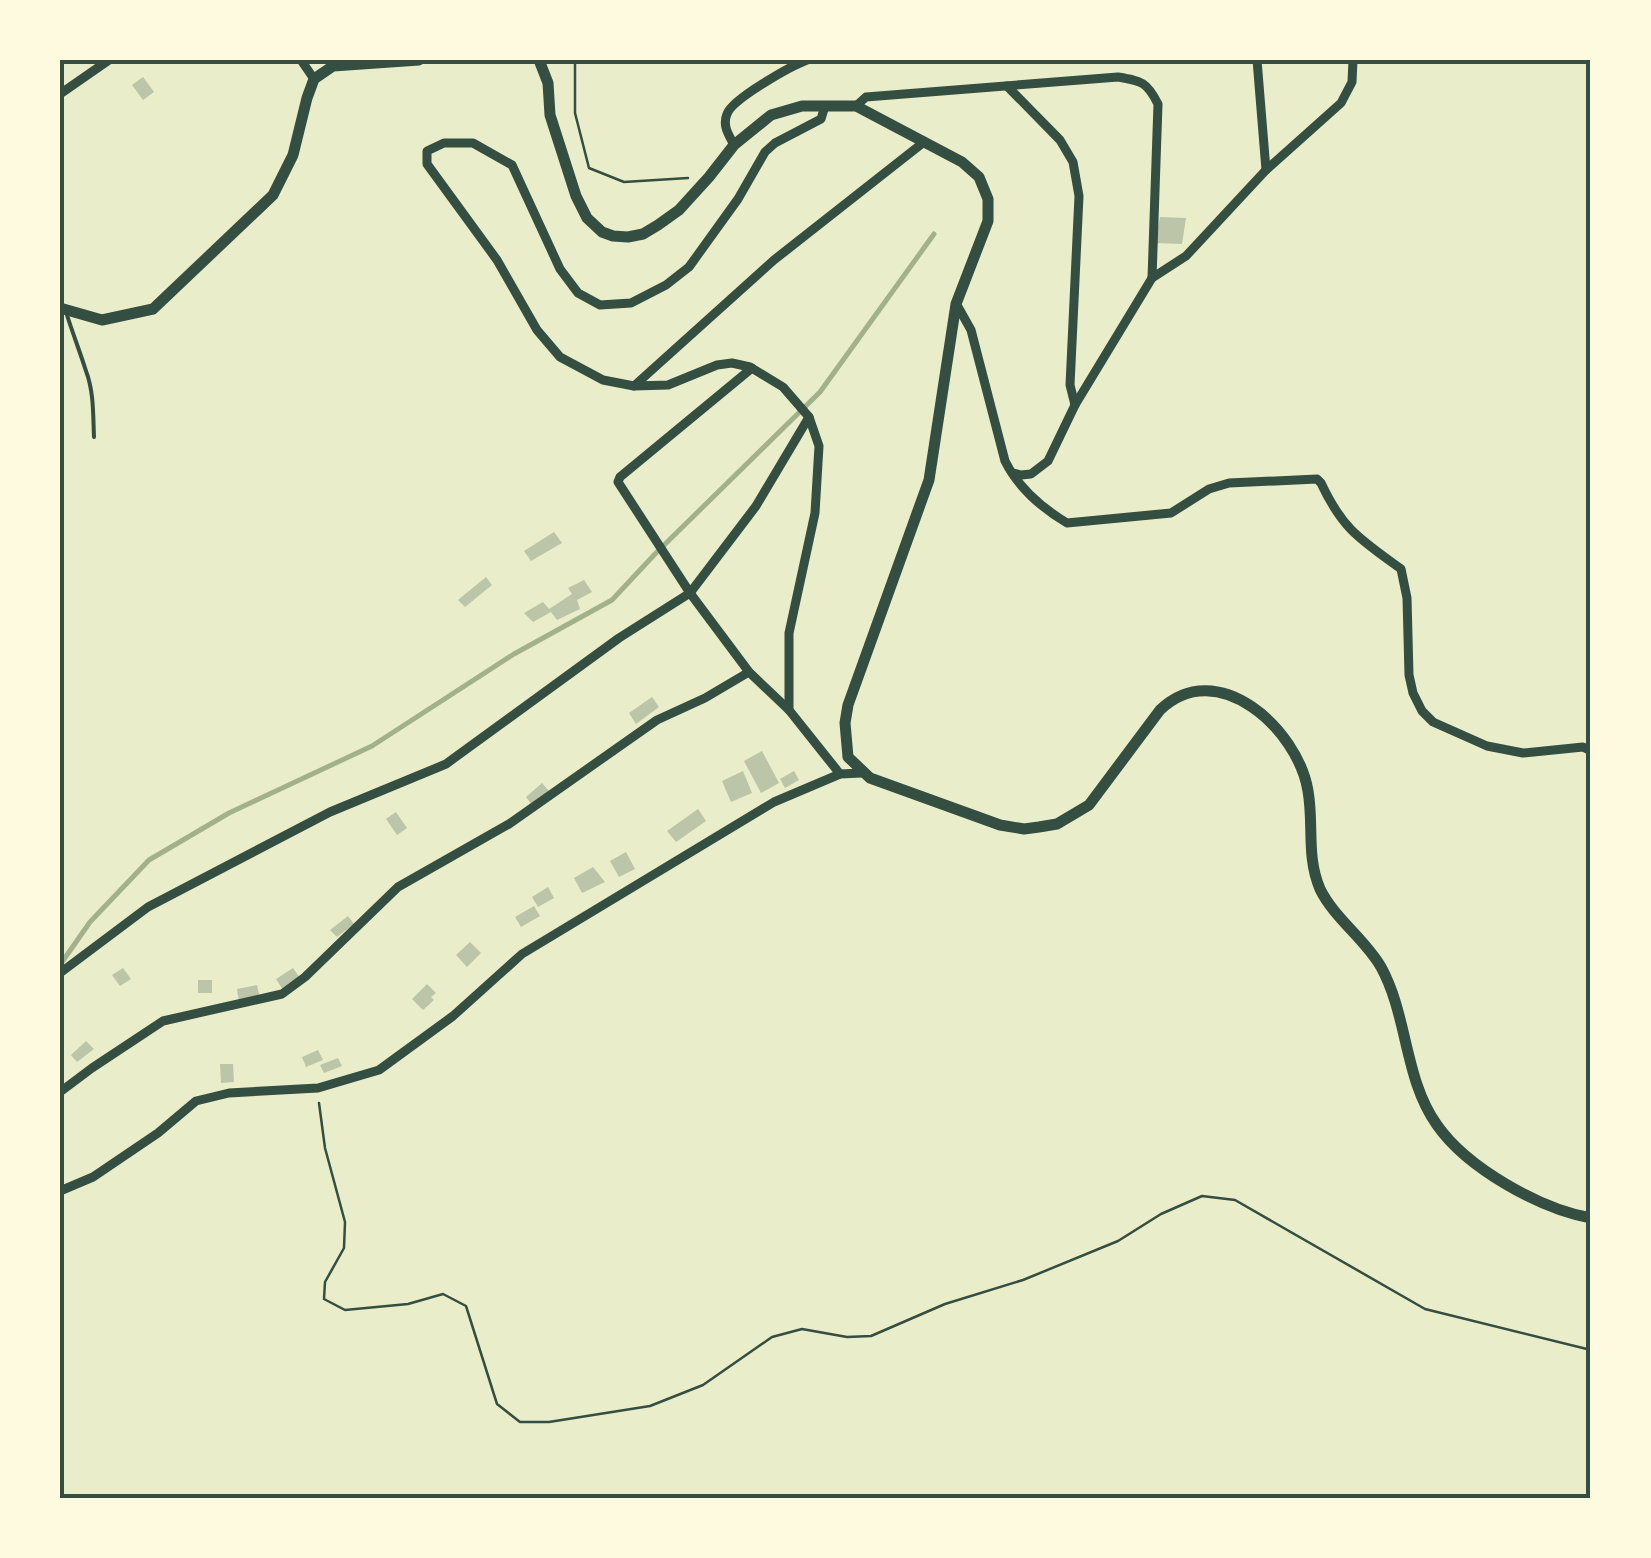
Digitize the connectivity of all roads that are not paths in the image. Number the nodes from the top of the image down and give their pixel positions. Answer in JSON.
{"nodes":[{"id":1,"x":109,"y":60,"type":"edge"},
{"id":2,"x":300,"y":60,"type":"edge"},
{"id":3,"x":419,"y":60,"type":"edge"},
{"id":4,"x":539,"y":60,"type":"edge"},
{"id":5,"x":807,"y":60,"type":"edge"},
{"id":6,"x":1256,"y":60,"type":"edge"},
{"id":7,"x":1353,"y":60,"type":"edge"},
{"id":8,"x":314,"y":78,"type":"junction"},
{"id":9,"x":1007,"y":86,"type":"junction"},
{"id":10,"x":60,"y":94,"type":"edge"},
{"id":11,"x":825,"y":106,"type":"junction"},
{"id":12,"x":856,"y":106,"type":"junction"},
{"id":13,"x":924,"y":142,"type":"junction"},
{"id":14,"x":734,"y":145,"type":"junction"},
{"id":15,"x":1266,"y":170,"type":"junction"},
{"id":16,"x":1152,"y":278,"type":"junction"},
{"id":17,"x":956,"y":304,"type":"junction"},
{"id":18,"x":63,"y":309,"type":"edge"},
{"id":19,"x":752,"y":368,"type":"junction"},
{"id":20,"x":634,"y":386,"type":"junction"},
{"id":21,"x":1075,"y":405,"type":"junction"},
{"id":22,"x":809,"y":417,"type":"junction"},
{"id":23,"x":94,"y":437,"type":"dead end"},
{"id":24,"x":1011,"y":472,"type":"junction"},
{"id":25,"x":690,"y":594,"type":"junction"},
{"id":26,"x":748,"y":672,"type":"junction"},
{"id":27,"x":789,"y":710,"type":"junction"},
{"id":28,"x":1591,"y":751,"type":"edge"},
{"id":29,"x":862,"y":772,"type":"junction"},
{"id":30,"x":840,"y":774,"type":"junction"},
{"id":31,"x":60,"y":973,"type":"edge"},
{"id":32,"x":60,"y":1092,"type":"edge"},
{"id":33,"x":60,"y":1190,"type":"edge"},
{"id":34,"x":1591,"y":1218,"type":"edge"}],
"edges":[{"from":1,"to":10,"type":"street"},
{"from":2,"to":8,"type":"street"},
{"from":3,"to":8,"type":"main road"},
{"from":4,"to":14,"type":"main road"},
{"from":5,"to":14,"type":"street"},
{"from":6,"to":15,"type":"street"},
{"from":7,"to":15,"type":"street"},
{"from":8,"to":18,"type":"main road"},
{"from":9,"to":12,"type":"street"},
{"from":9,"to":16,"type":"street"},
{"from":9,"to":21,"type":"street"},
{"from":11,"to":12,"type":"main road"},
{"from":11,"to":14,"type":"main road"},
{"from":11,"to":20,"type":"street"},
{"from":12,"to":13,"type":"main road"},
{"from":13,"to":17,"type":"main road"},
{"from":13,"to":20,"type":"street"},
{"from":15,"to":16,"type":"street"},
{"from":16,"to":21,"type":"street"},
{"from":17,"to":24,"type":"street"},
{"from":17,"to":29,"type":"main road"},
{"from":18,"to":23,"type":"lane"},
{"from":19,"to":20,"type":"street"},
{"from":19,"to":22,"type":"street"},
{"from":19,"to":25,"type":"street"},
{"from":21,"to":24,"type":"street"},
{"from":22,"to":25,"type":"street"},
{"from":22,"to":27,"type":"street"},
{"from":24,"to":28,"type":"street"},
{"from":25,"to":26,"type":"street"},
{"from":25,"to":31,"type":"street"},
{"from":26,"to":27,"type":"street"},
{"from":26,"to":32,"type":"street"},
{"from":27,"to":30,"type":"street"},
{"from":29,"to":30,"type":"street"},
{"from":29,"to":34,"type":"main road"},
{"from":30,"to":33,"type":"street"}]}
